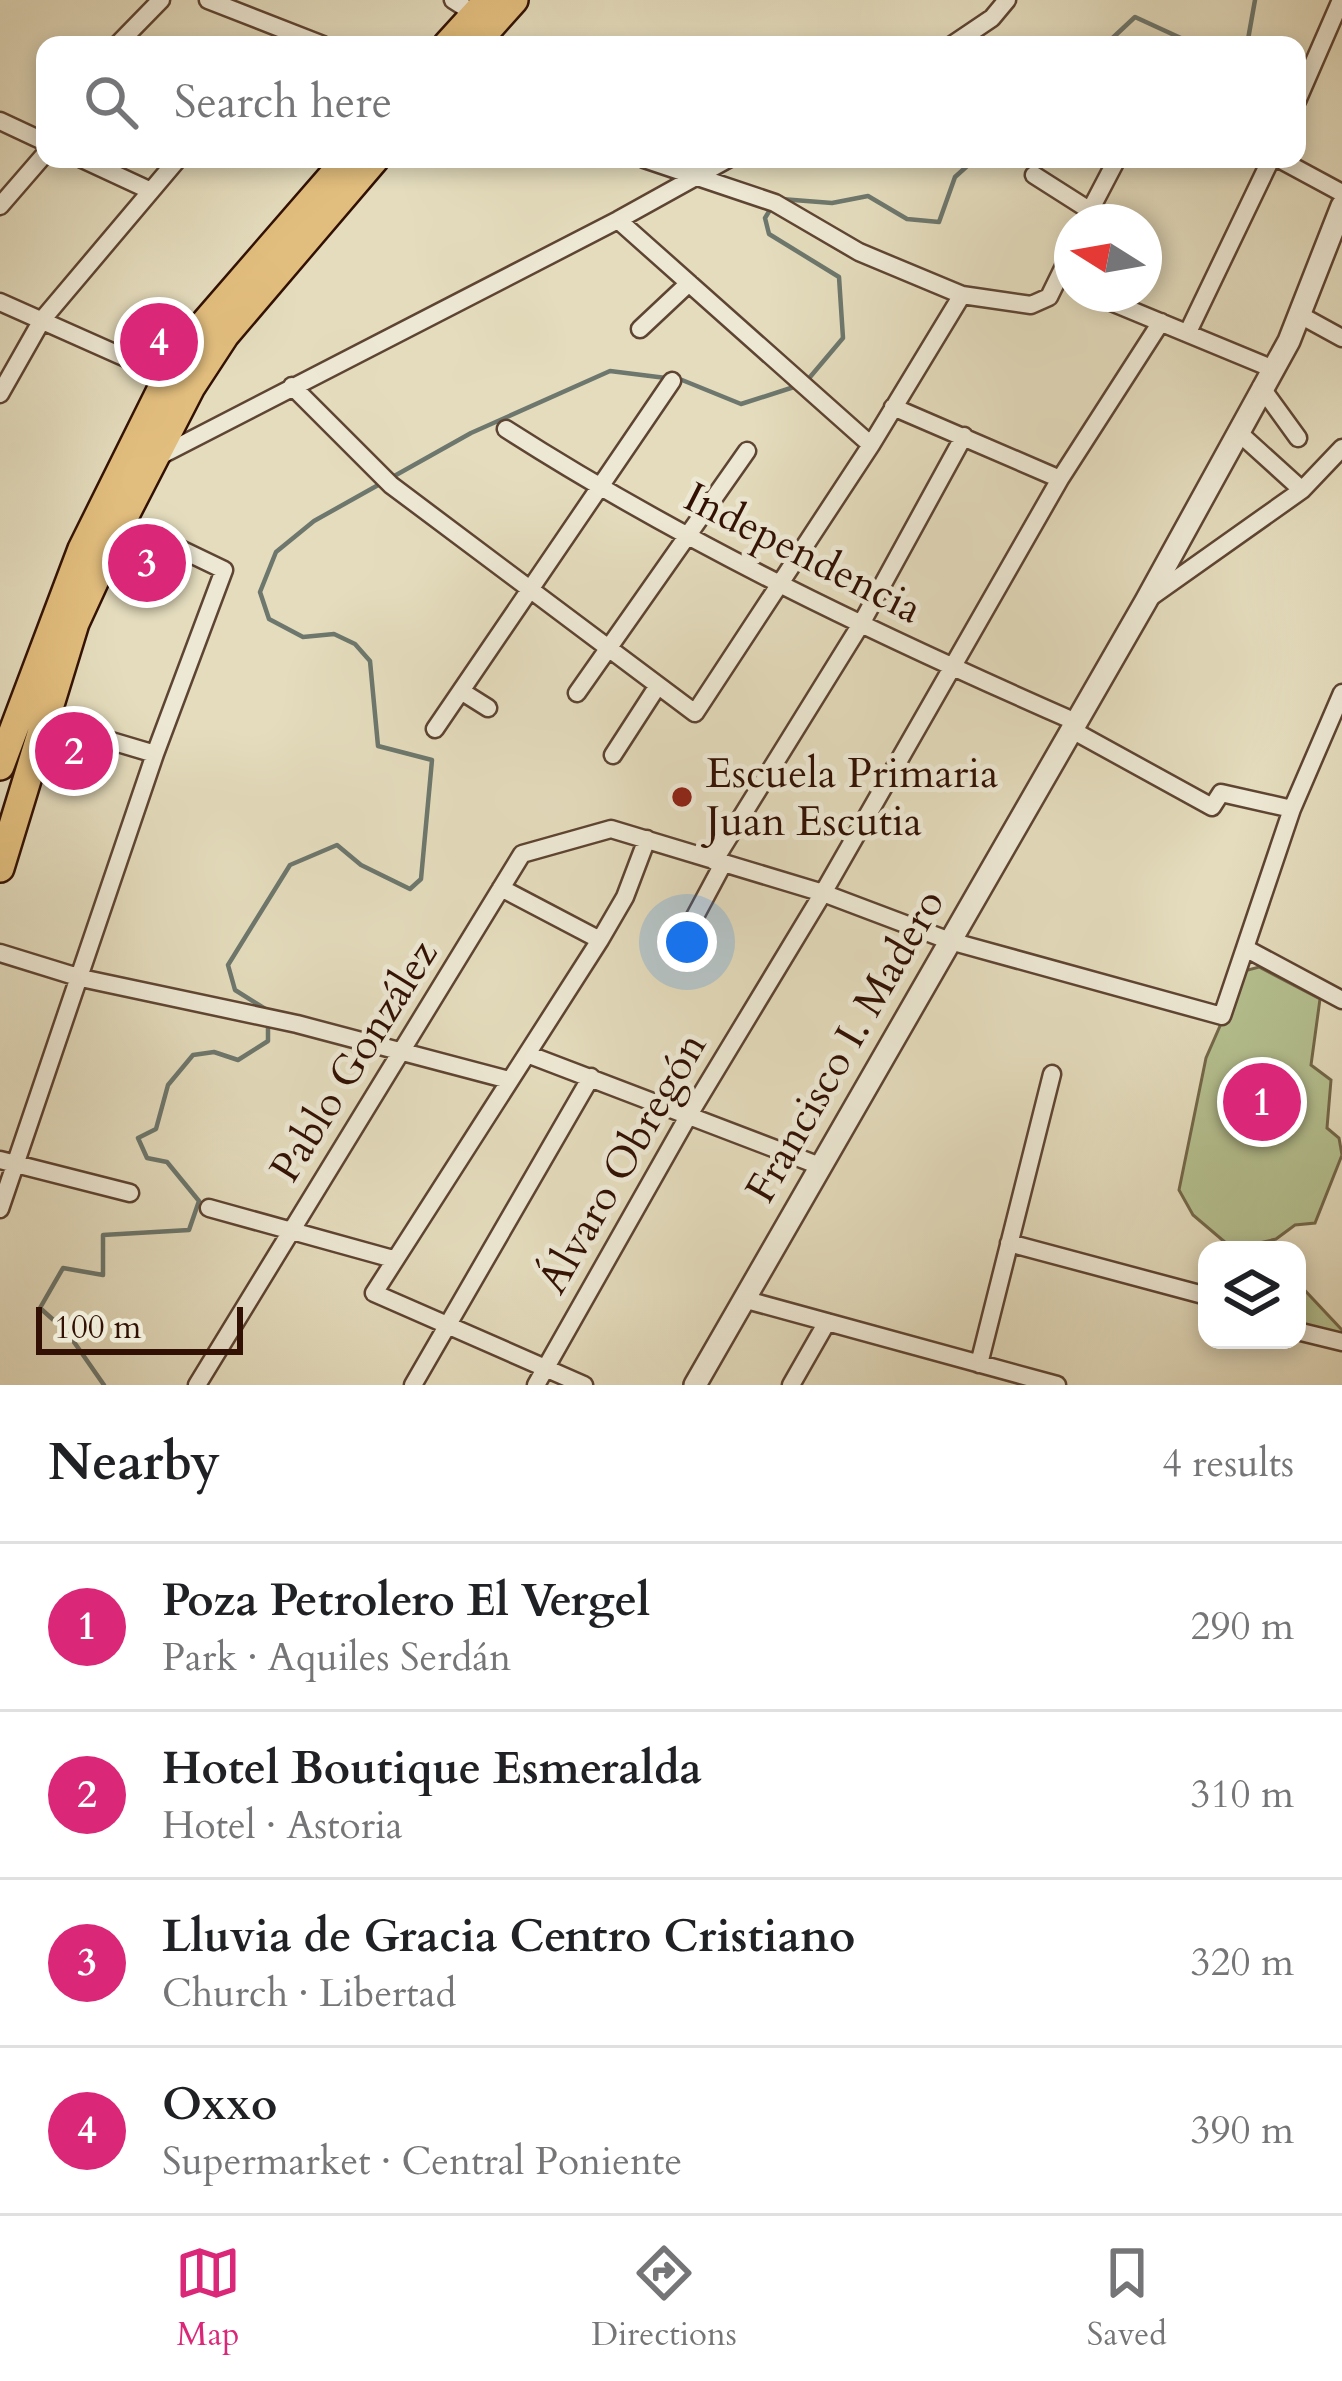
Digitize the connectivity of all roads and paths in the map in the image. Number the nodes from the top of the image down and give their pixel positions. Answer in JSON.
{"nodes":[{"id":1,"x":161,"y":0,"type":"edge"},
{"id":2,"x":208,"y":0,"type":"edge"},
{"id":3,"x":514,"y":0,"type":"edge"},
{"id":4,"x":1006,"y":0,"type":"edge"},
{"id":5,"x":1341,"y":0,"type":"edge"},
{"id":6,"x":476,"y":17,"type":"edge"},
{"id":7,"x":126,"y":36,"type":"edge"},
{"id":8,"x":278,"y":36,"type":"edge"},
{"id":9,"x":965,"y":36,"type":"edge"},
{"id":10,"x":1306,"y":80,"type":"edge"},
{"id":11,"x":0,"y":121,"type":"edge"},
{"id":12,"x":36,"y":138,"type":"edge"},
{"id":13,"x":36,"y":164,"type":"edge"},
{"id":14,"x":101,"y":168,"type":"edge"},
{"id":15,"x":170,"y":168,"type":"edge"},
{"id":16,"x":339,"y":168,"type":"edge"},
{"id":17,"x":368,"y":168,"type":"edge"},
{"id":18,"x":670,"y":168,"type":"edge"},
{"id":19,"x":710,"y":168,"type":"edge"},
{"id":20,"x":1112,"y":168,"type":"edge"},
{"id":21,"x":1270,"y":168,"type":"edge"},
{"id":22,"x":1287,"y":168,"type":"edge"},
{"id":23,"x":1034,"y":175,"type":"dead end"},
{"id":24,"x":694,"y":176,"type":"junction"},
{"id":25,"x":151,"y":191,"type":"junction"},
{"id":26,"x":1071,"y":204,"type":"edge"},
{"id":27,"x":1093,"y":204,"type":"edge"},
{"id":28,"x":0,"y":206,"type":"edge"},
{"id":29,"x":1341,"y":207,"type":"edge"},
{"id":30,"x":618,"y":220,"type":"junction"},
{"id":31,"x":689,"y":283,"type":"junction"},
{"id":32,"x":1054,"y":293,"type":"edge"},
{"id":33,"x":962,"y":295,"type":"junction"},
{"id":34,"x":0,"y":302,"type":"edge"},
{"id":35,"x":1136,"y":312,"type":"edge"},
{"id":36,"x":1300,"y":315,"type":"junction"},
{"id":37,"x":42,"y":320,"type":"junction"},
{"id":38,"x":1161,"y":322,"type":"junction"},
{"id":39,"x":640,"y":329,"type":"dead end"},
{"id":40,"x":1188,"y":332,"type":"junction"},
{"id":41,"x":1342,"y":338,"type":"edge"},
{"id":42,"x":1266,"y":377,"type":"junction"},
{"id":43,"x":179,"y":381,"type":"junction"},
{"id":44,"x":672,"y":381,"type":"dead end"},
{"id":45,"x":292,"y":386,"type":"junction"},
{"id":46,"x":0,"y":394,"type":"edge"},
{"id":47,"x":893,"y":407,"type":"junction"},
{"id":48,"x":506,"y":430,"type":"dead end"},
{"id":49,"x":1238,"y":432,"type":"junction"},
{"id":50,"x":964,"y":436,"type":"junction"},
{"id":51,"x":1298,"y":438,"type":"dead end"},
{"id":52,"x":871,"y":446,"type":"junction"},
{"id":53,"x":747,"y":452,"type":"dead end"},
{"id":54,"x":1341,"y":452,"type":"edge"},
{"id":55,"x":154,"y":459,"type":"junction"},
{"id":56,"x":1060,"y":479,"type":"junction"},
{"id":57,"x":599,"y":488,"type":"junction"},
{"id":58,"x":1302,"y":490,"type":"junction"},
{"id":59,"x":122,"y":521,"type":"junction"},
{"id":60,"x":688,"y":537,"type":"junction"},
{"id":61,"x":781,"y":586,"type":"junction"},
{"id":62,"x":530,"y":591,"type":"junction"},
{"id":63,"x":1145,"y":601,"type":"junction"},
{"id":64,"x":861,"y":624,"type":"junction"},
{"id":65,"x":609,"y":650,"type":"junction"},
{"id":66,"x":950,"y":667,"type":"junction"},
{"id":67,"x":657,"y":687,"type":"junction"},
{"id":68,"x":460,"y":691,"type":"junction"},
{"id":69,"x":577,"y":693,"type":"dead end"},
{"id":70,"x":1341,"y":696,"type":"edge"},
{"id":71,"x":488,"y":708,"type":"dead end"},
{"id":72,"x":44,"y":721,"type":"junction"},
{"id":73,"x":1074,"y":726,"type":"junction"},
{"id":74,"x":435,"y":729,"type":"dead end"},
{"id":75,"x":155,"y":754,"type":"junction"},
{"id":76,"x":613,"y":755,"type":"dead end"},
{"id":77,"x":0,"y":765,"type":"edge"},
{"id":78,"x":1292,"y":809,"type":"junction"},
{"id":79,"x":647,"y":839,"type":"junction"},
{"id":80,"x":718,"y":862,"type":"junction"},
{"id":81,"x":0,"y":868,"type":"edge"},
{"id":82,"x":501,"y":888,"type":"junction"},
{"id":83,"x":823,"y":893,"type":"junction"},
{"id":84,"x":684,"y":938,"type":"dead end"},
{"id":85,"x":600,"y":940,"type":"junction"},
{"id":86,"x":950,"y":941,"type":"junction"},
{"id":87,"x":1245,"y":948,"type":"junction"},
{"id":88,"x":0,"y":953,"type":"edge"},
{"id":89,"x":81,"y":978,"type":"junction"},
{"id":90,"x":1342,"y":1000,"type":"edge"},
{"id":91,"x":404,"y":1053,"type":"junction"},
{"id":92,"x":527,"y":1054,"type":"junction"},
{"id":93,"x":1052,"y":1074,"type":"dead end"},
{"id":94,"x":591,"y":1077,"type":"junction"},
{"id":95,"x":509,"y":1080,"type":"junction"},
{"id":96,"x":690,"y":1113,"type":"junction"},
{"id":97,"x":8,"y":1162,"type":"edge"},
{"id":98,"x":820,"y":1166,"type":"junction"},
{"id":99,"x":130,"y":1193,"type":"dead end"},
{"id":100,"x":209,"y":1208,"type":"dead end"},
{"id":101,"x":0,"y":1209,"type":"edge"},
{"id":102,"x":292,"y":1229,"type":"junction"},
{"id":103,"x":1009,"y":1243,"type":"junction"},
{"id":104,"x":393,"y":1259,"type":"junction"},
{"id":105,"x":1198,"y":1294,"type":"edge"},
{"id":106,"x":743,"y":1299,"type":"junction"},
{"id":107,"x":827,"y":1322,"type":"junction"},
{"id":108,"x":450,"y":1326,"type":"junction"},
{"id":109,"x":1306,"y":1332,"type":"edge"},
{"id":110,"x":1342,"y":1342,"type":"edge"},
{"id":111,"x":980,"y":1364,"type":"junction"},
{"id":112,"x":547,"y":1369,"type":"junction"},
{"id":113,"x":1050,"y":1384,"type":"edge"},
{"id":114,"x":197,"y":1385,"type":"edge"},
{"id":115,"x":413,"y":1385,"type":"edge"},
{"id":116,"x":536,"y":1385,"type":"edge"},
{"id":117,"x":584,"y":1385,"type":"edge"},
{"id":118,"x":695,"y":1385,"type":"edge"},
{"id":119,"x":791,"y":1385,"type":"edge"}],
"edges":[{"from":1,"to":7,"type":"street"},
{"from":2,"to":8,"type":"street"},
{"from":3,"to":6,"type":"main road"},
{"from":4,"to":9,"type":"street"},
{"from":5,"to":10,"type":"street"},
{"from":11,"to":12,"type":"street"},
{"from":13,"to":28,"type":"street"},
{"from":14,"to":25,"type":"street"},
{"from":15,"to":25,"type":"street"},
{"from":16,"to":43,"type":"main road"},
{"from":17,"to":43,"type":"main road"},
{"from":18,"to":24,"type":"street"},
{"from":19,"to":24,"type":"street"},
{"from":20,"to":27,"type":"street"},
{"from":21,"to":40,"type":"street"},
{"from":22,"to":29,"type":"street"},
{"from":23,"to":26,"type":"street"},
{"from":24,"to":30,"type":"street"},
{"from":24,"to":33,"type":"street"},
{"from":25,"to":37,"type":"street"},
{"from":29,"to":36,"type":"street","name":"Francisco I. Madero"},
{"from":30,"to":31,"type":"street"},
{"from":30,"to":45,"type":"street"},
{"from":31,"to":39,"type":"street"},
{"from":31,"to":52,"type":"street"},
{"from":32,"to":33,"type":"street"},
{"from":33,"to":47,"type":"street"},
{"from":34,"to":37,"type":"street"},
{"from":35,"to":38,"type":"street"},
{"from":36,"to":41,"type":"street"},
{"from":36,"to":42,"type":"street","name":"Francisco I. Madero"},
{"from":37,"to":43,"type":"street"},
{"from":37,"to":46,"type":"street"},
{"from":38,"to":40,"type":"street"},
{"from":38,"to":56,"type":"street","name":"Álvaro Obregón"},
{"from":40,"to":42,"type":"street"},
{"from":42,"to":49,"type":"street","name":"Francisco I. Madero"},
{"from":42,"to":51,"type":"street"},
{"from":43,"to":55,"type":"main road"},
{"from":43,"to":77,"type":"main road"},
{"from":44,"to":57,"type":"street"},
{"from":45,"to":55,"type":"street"},
{"from":45,"to":62,"type":"street"},
{"from":47,"to":50,"type":"street"},
{"from":47,"to":52,"type":"street"},
{"from":48,"to":57,"type":"street","name":"Independencia"},
{"from":49,"to":58,"type":"street"},
{"from":49,"to":63,"type":"street","name":"Francisco I. Madero"},
{"from":50,"to":56,"type":"street"},
{"from":50,"to":64,"type":"street"},
{"from":52,"to":61,"type":"street"},
{"from":53,"to":60,"type":"street"},
{"from":54,"to":58,"type":"street"},
{"from":55,"to":59,"type":"main road"},
{"from":56,"to":66,"type":"street","name":"Álvaro Obregón"},
{"from":57,"to":60,"type":"street","name":"Independencia"},
{"from":57,"to":62,"type":"street"},
{"from":58,"to":63,"type":"street"},
{"from":59,"to":72,"type":"main road"},
{"from":59,"to":75,"type":"street"},
{"from":60,"to":61,"type":"street","name":"Independencia"},
{"from":60,"to":65,"type":"street"},
{"from":61,"to":64,"type":"street","name":"Independencia"},
{"from":61,"to":67,"type":"street"},
{"from":62,"to":65,"type":"street"},
{"from":62,"to":68,"type":"street"},
{"from":63,"to":73,"type":"street","name":"Francisco I. Madero"},
{"from":64,"to":66,"type":"street","name":"Independencia"},
{"from":64,"to":80,"type":"street"},
{"from":65,"to":67,"type":"street"},
{"from":65,"to":69,"type":"street"},
{"from":66,"to":73,"type":"street","name":"Independencia"},
{"from":66,"to":83,"type":"street","name":"Álvaro Obregón"},
{"from":67,"to":76,"type":"street"},
{"from":68,"to":71,"type":"street"},
{"from":68,"to":74,"type":"street"},
{"from":70,"to":78,"type":"street"},
{"from":72,"to":75,"type":"street"},
{"from":72,"to":81,"type":"main road"},
{"from":73,"to":78,"type":"street","name":"Independencia"},
{"from":73,"to":86,"type":"street","name":"Francisco I. Madero"},
{"from":75,"to":89,"type":"street"},
{"from":78,"to":87,"type":"street"},
{"from":79,"to":80,"type":"street"},
{"from":79,"to":82,"type":"street","name":"Pablo González"},
{"from":79,"to":85,"type":"street"},
{"from":80,"to":83,"type":"street"},
{"from":80,"to":84,"type":"street"},
{"from":82,"to":85,"type":"street"},
{"from":82,"to":91,"type":"street","name":"Pablo González"},
{"from":83,"to":86,"type":"street"},
{"from":83,"to":96,"type":"street","name":"Álvaro Obregón"},
{"from":85,"to":92,"type":"street"},
{"from":86,"to":87,"type":"street"},
{"from":86,"to":98,"type":"street","name":"Francisco I. Madero"},
{"from":87,"to":90,"type":"street"},
{"from":88,"to":89,"type":"street"},
{"from":89,"to":91,"type":"street"},
{"from":89,"to":97,"type":"street"},
{"from":91,"to":95,"type":"street"},
{"from":91,"to":102,"type":"street","name":"Pablo González"},
{"from":92,"to":94,"type":"street"},
{"from":92,"to":95,"type":"street"},
{"from":93,"to":103,"type":"street"},
{"from":94,"to":96,"type":"street"},
{"from":94,"to":108,"type":"street"},
{"from":95,"to":104,"type":"street"},
{"from":96,"to":98,"type":"street"},
{"from":96,"to":112,"type":"street","name":"Álvaro Obregón"},
{"from":97,"to":99,"type":"street"},
{"from":97,"to":101,"type":"street"},
{"from":98,"to":106,"type":"street","name":"Francisco I. Madero"},
{"from":100,"to":102,"type":"street"},
{"from":102,"to":104,"type":"street"},
{"from":102,"to":114,"type":"street","name":"Pablo González"},
{"from":103,"to":105,"type":"street"},
{"from":103,"to":111,"type":"street"},
{"from":104,"to":108,"type":"street"},
{"from":106,"to":107,"type":"street"},
{"from":106,"to":118,"type":"street","name":"Francisco I. Madero"},
{"from":107,"to":111,"type":"street"},
{"from":107,"to":119,"type":"street"},
{"from":108,"to":112,"type":"street"},
{"from":108,"to":115,"type":"street"},
{"from":109,"to":110,"type":"street"},
{"from":111,"to":113,"type":"street"},
{"from":112,"to":116,"type":"street","name":"Álvaro Obregón"},
{"from":112,"to":117,"type":"street"}]}
